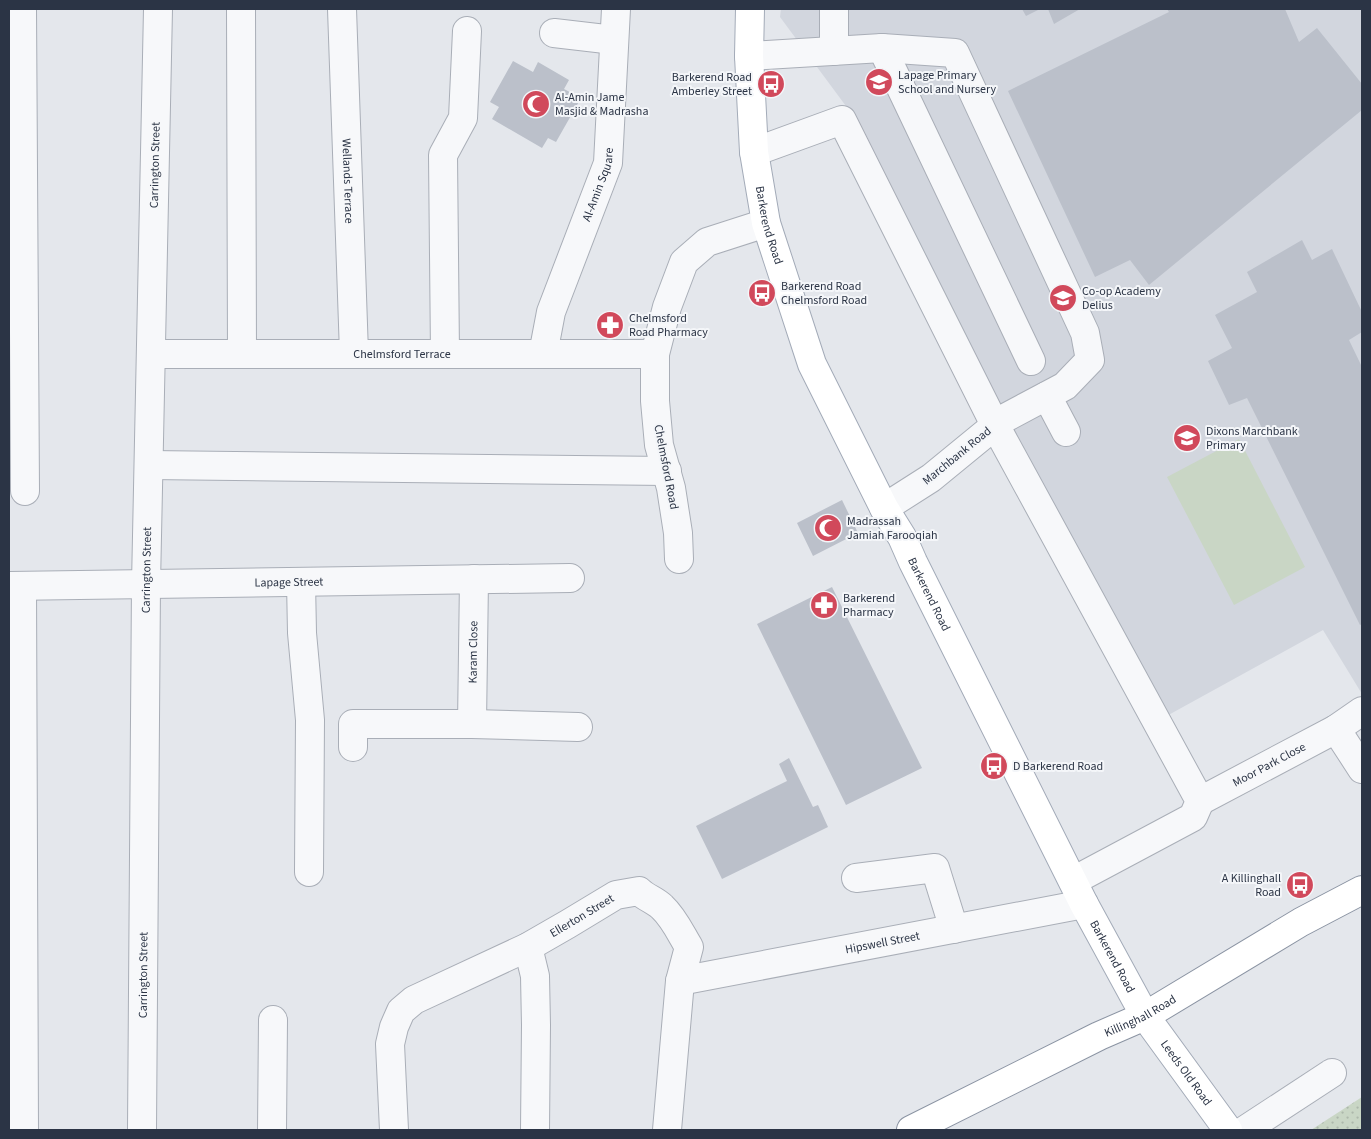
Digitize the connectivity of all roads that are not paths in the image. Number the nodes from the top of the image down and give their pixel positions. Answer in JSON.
{"nodes":[{"id":1,"x":22,"y":9,"type":"edge"},
{"id":2,"x":158,"y":9,"type":"edge"},
{"id":3,"x":241,"y":9,"type":"edge"},
{"id":4,"x":342,"y":9,"type":"edge"},
{"id":5,"x":616,"y":9,"type":"edge"},
{"id":6,"x":750,"y":9,"type":"edge"},
{"id":7,"x":834,"y":9,"type":"edge"},
{"id":8,"x":467,"y":31,"type":"dead end"},
{"id":9,"x":554,"y":34,"type":"dead end"},
{"id":10,"x":614,"y":40,"type":"junction"},
{"id":11,"x":882,"y":48,"type":"junction"},
{"id":12,"x":834,"y":51,"type":"junction"},
{"id":13,"x":749,"y":56,"type":"junction"},
{"id":14,"x":754,"y":152,"type":"junction"},
{"id":15,"x":766,"y":223,"type":"junction"},
{"id":16,"x":354,"y":353,"type":"junction"},
{"id":17,"x":151,"y":354,"type":"junction"},
{"id":18,"x":242,"y":354,"type":"junction"},
{"id":19,"x":445,"y":354,"type":"junction"},
{"id":20,"x":543,"y":354,"type":"junction"},
{"id":21,"x":654,"y":354,"type":"junction"},
{"id":22,"x":1031,"y":361,"type":"dead end"},
{"id":23,"x":1047,"y":396,"type":"junction"},
{"id":24,"x":999,"y":422,"type":"junction"},
{"id":25,"x":1066,"y":432,"type":"dead end"},
{"id":26,"x":149,"y":465,"type":"junction"},
{"id":27,"x":667,"y":471,"type":"junction"},
{"id":28,"x":25,"y":491,"type":"dead end"},
{"id":29,"x":884,"y":508,"type":"junction"},
{"id":30,"x":679,"y":559,"type":"dead end"},
{"id":31,"x":570,"y":578,"type":"dead end"},
{"id":32,"x":474,"y":580,"type":"junction"},
{"id":33,"x":301,"y":582,"type":"junction"},
{"id":34,"x":146,"y":584,"type":"junction"},
{"id":35,"x":16,"y":586,"type":"edge"},
{"id":36,"x":1362,"y":711,"type":"edge"},
{"id":37,"x":472,"y":724,"type":"junction"},
{"id":38,"x":578,"y":727,"type":"dead end"},
{"id":39,"x":1336,"y":729,"type":"junction"},
{"id":40,"x":352,"y":748,"type":"dead end"},
{"id":41,"x":1362,"y":769,"type":"edge"},
{"id":42,"x":1200,"y":800,"type":"junction"},
{"id":43,"x":309,"y":872,"type":"dead end"},
{"id":44,"x":856,"y":878,"type":"dead end"},
{"id":45,"x":1362,"y":890,"type":"edge"},
{"id":46,"x":1079,"y":893,"type":"junction"},
{"id":47,"x":954,"y":929,"type":"junction"},
{"id":48,"x":528,"y":947,"type":"junction"},
{"id":49,"x":680,"y":981,"type":"junction"},
{"id":50,"x":1145,"y":1016,"type":"junction"},
{"id":51,"x":274,"y":1020,"type":"dead end"},
{"id":52,"x":1332,"y":1073,"type":"dead end"},
{"id":53,"x":24,"y":1130,"type":"edge"},
{"id":54,"x":142,"y":1130,"type":"edge"},
{"id":55,"x":272,"y":1130,"type":"edge"},
{"id":56,"x":394,"y":1130,"type":"edge"},
{"id":57,"x":535,"y":1130,"type":"edge"},
{"id":58,"x":667,"y":1130,"type":"edge"},
{"id":59,"x":912,"y":1130,"type":"edge"},
{"id":60,"x":1228,"y":1130,"type":"edge"},
{"id":61,"x":1245,"y":1130,"type":"edge"}],
"edges":[{"from":1,"to":28,"type":"street"},
{"from":2,"to":17,"type":"street","name":"Carrington Street"},
{"from":3,"to":18,"type":"street"},
{"from":4,"to":16,"type":"street","name":"Wellands Terrace"},
{"from":5,"to":10,"type":"street","name":"Al-Amin Square"},
{"from":6,"to":13,"type":"main road","name":"Barkerend Road"},
{"from":7,"to":12,"type":"street"},
{"from":8,"to":19,"type":"street"},
{"from":9,"to":10,"type":"street"},
{"from":10,"to":20,"type":"street","name":"Al-Amin Square"},
{"from":11,"to":12,"type":"street"},
{"from":11,"to":22,"type":"street"},
{"from":11,"to":23,"type":"street","name":"Marchbank Road"},
{"from":12,"to":13,"type":"street"},
{"from":13,"to":14,"type":"main road","name":"Barkerend Road"},
{"from":14,"to":15,"type":"main road","name":"Barkerend Road"},
{"from":14,"to":24,"type":"street"},
{"from":15,"to":21,"type":"street","name":"Chelmsford Road"},
{"from":15,"to":29,"type":"main road","name":"Barkerend Road"},
{"from":16,"to":18,"type":"street","name":"Chelmsford Terrace"},
{"from":16,"to":19,"type":"street","name":"Chelmsford Terrace"},
{"from":17,"to":18,"type":"street","name":"Chelmsford Terrace"},
{"from":17,"to":26,"type":"street","name":"Carrington Street"},
{"from":19,"to":20,"type":"street","name":"Chelmsford Terrace"},
{"from":20,"to":21,"type":"street","name":"Chelmsford Terrace"},
{"from":21,"to":27,"type":"street","name":"Chelmsford Road"},
{"from":23,"to":24,"type":"street","name":"Marchbank Road"},
{"from":23,"to":25,"type":"street"},
{"from":24,"to":29,"type":"street","name":"Marchbank Road"},
{"from":24,"to":42,"type":"street"},
{"from":26,"to":27,"type":"street"},
{"from":26,"to":34,"type":"street","name":"Carrington Street"},
{"from":27,"to":30,"type":"street","name":"Chelmsford Road"},
{"from":29,"to":46,"type":"main road","name":"Barkerend Road"},
{"from":31,"to":32,"type":"street","name":"Lapage Street"},
{"from":32,"to":33,"type":"street","name":"Lapage Street"},
{"from":32,"to":37,"type":"street","name":"Karam Close"},
{"from":33,"to":34,"type":"street","name":"Lapage Street"},
{"from":33,"to":43,"type":"street"},
{"from":34,"to":35,"type":"street","name":"Lapage Street"},
{"from":34,"to":54,"type":"street","name":"Carrington Street"},
{"from":35,"to":53,"type":"street"},
{"from":36,"to":39,"type":"street","name":"Moor Park Close"},
{"from":37,"to":38,"type":"street"},
{"from":37,"to":40,"type":"street"},
{"from":39,"to":41,"type":"street"},
{"from":39,"to":42,"type":"street","name":"Moor Park Close"},
{"from":42,"to":46,"type":"street","name":"Hipswell Street"},
{"from":44,"to":47,"type":"street"},
{"from":45,"to":50,"type":"main road","name":"Killinghall Road"},
{"from":46,"to":47,"type":"street","name":"Hipswell Street"},
{"from":46,"to":50,"type":"main road","name":"Barkerend Road"},
{"from":47,"to":49,"type":"street","name":"Hipswell Street"},
{"from":48,"to":49,"type":"street","name":"Ellerton Street"},
{"from":48,"to":56,"type":"street","name":"Ellerton Street"},
{"from":48,"to":57,"type":"street"},
{"from":49,"to":58,"type":"street","name":"Ellerton Street"},
{"from":50,"to":59,"type":"main road","name":"Killinghall Road"},
{"from":50,"to":60,"type":"main road","name":"Leeds Old Road"},
{"from":51,"to":55,"type":"street"},
{"from":52,"to":61,"type":"street"}]}
